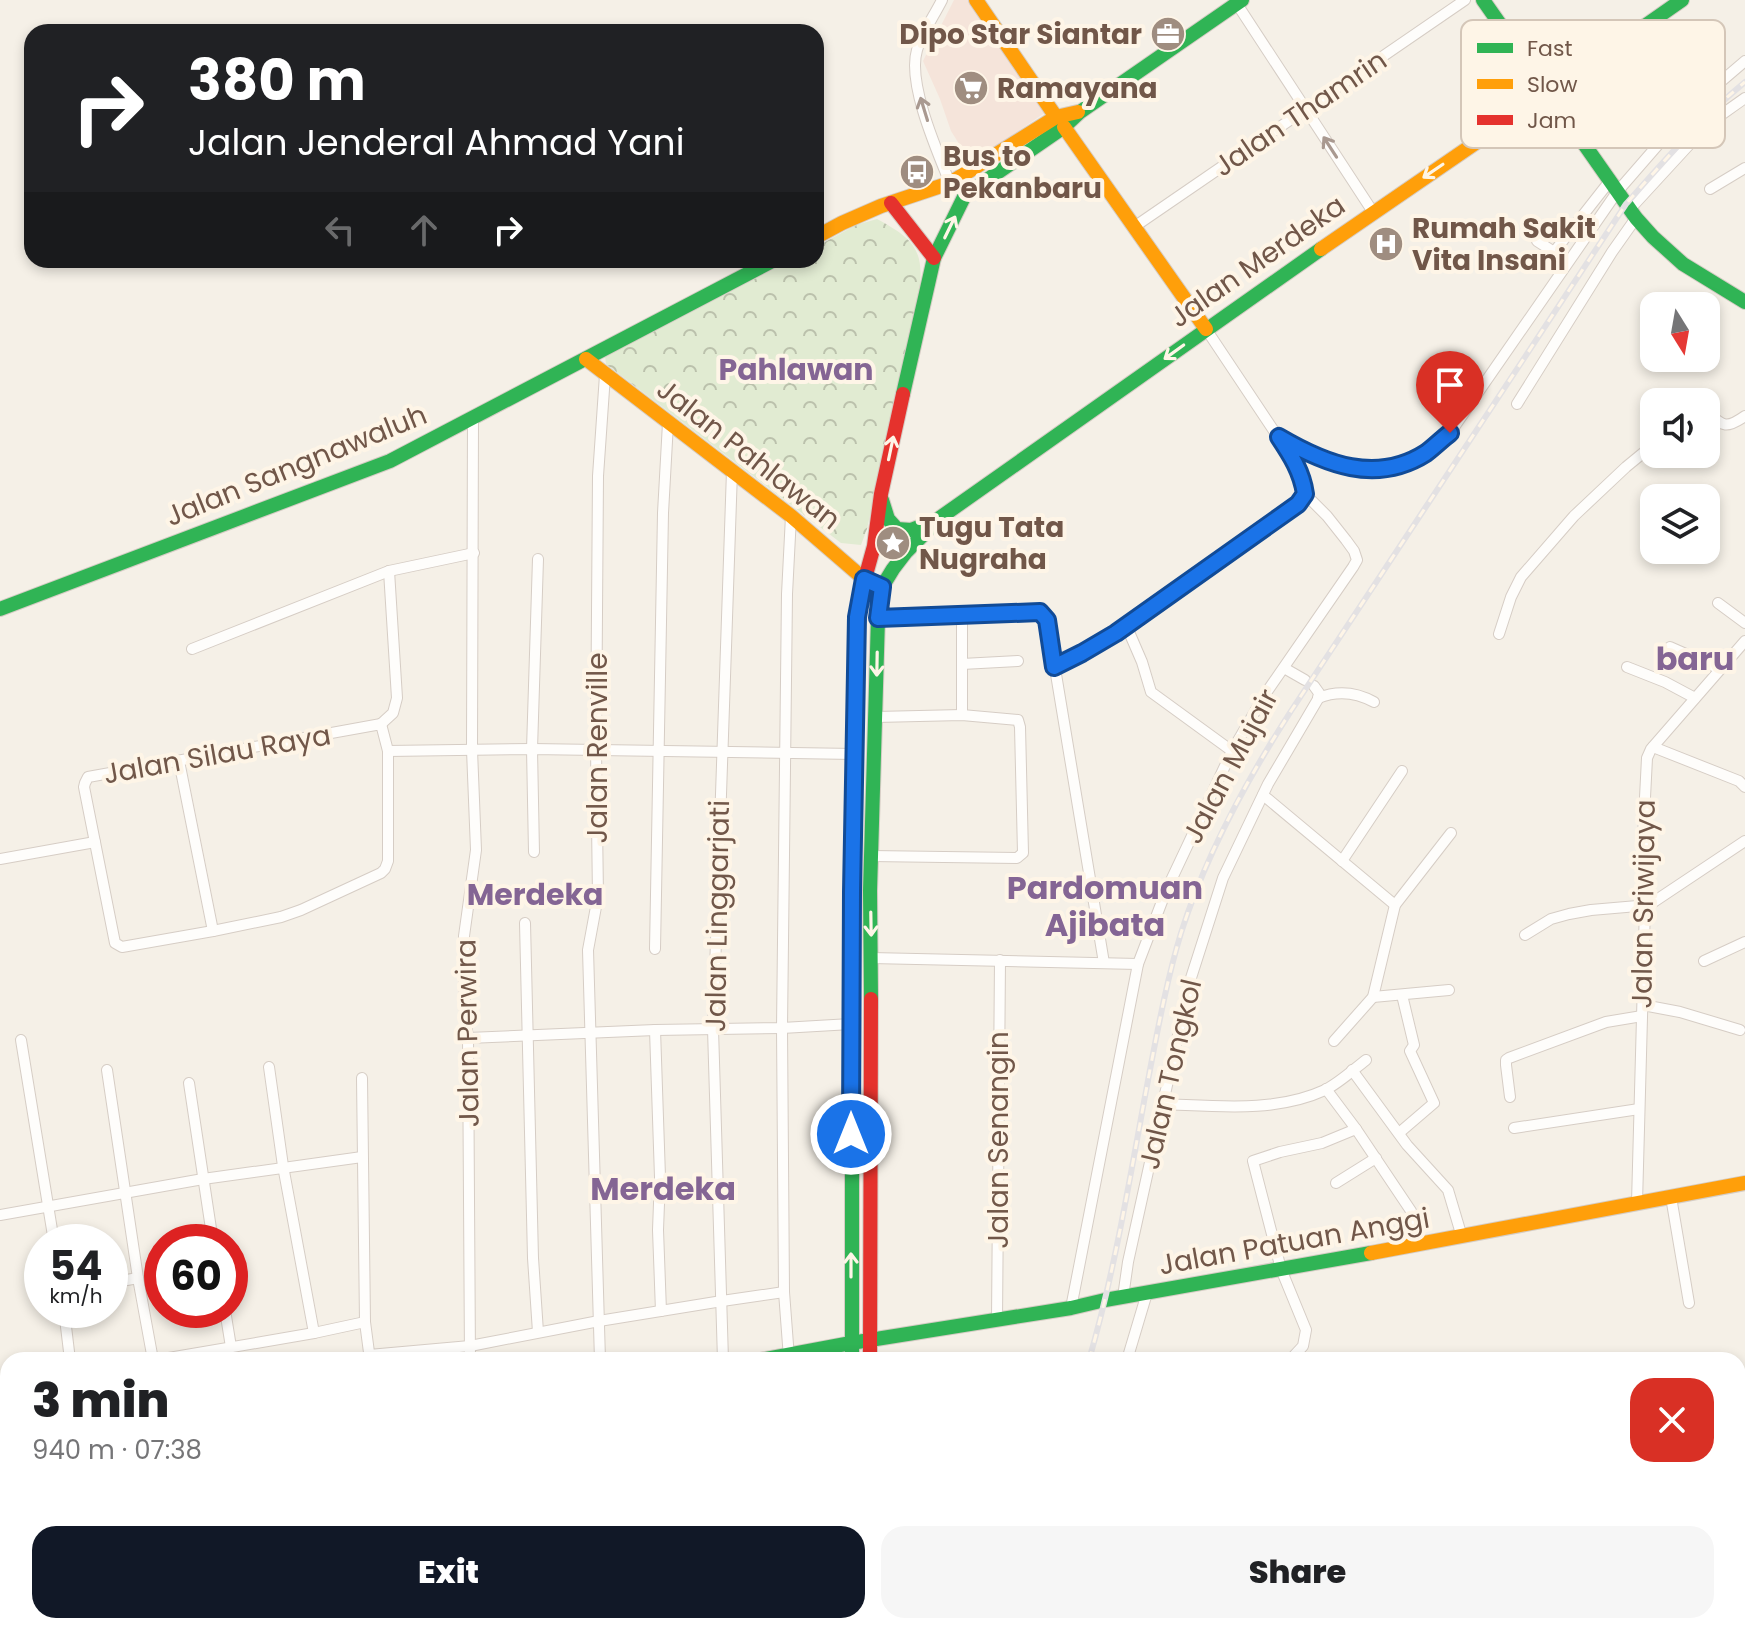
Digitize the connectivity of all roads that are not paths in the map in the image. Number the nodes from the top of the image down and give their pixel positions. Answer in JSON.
{"nodes":[{"id":1,"x":942,"y":0,"type":"edge"},
{"id":2,"x":976,"y":0,"type":"edge"},
{"id":3,"x":1465,"y":0,"type":"edge"},
{"id":4,"x":1483,"y":0,"type":"edge"},
{"id":5,"x":1682,"y":0,"type":"edge"},
{"id":6,"x":1240,"y":2,"type":"edge"},
{"id":7,"x":1497,"y":20,"type":"edge"},
{"id":8,"x":1653,"y":20,"type":"edge"},
{"id":9,"x":1745,"y":61,"type":"edge"},
{"id":10,"x":1725,"y":78,"type":"edge"},
{"id":11,"x":1745,"y":98,"type":"edge"},
{"id":12,"x":1306,"y":110,"type":"junction"},
{"id":13,"x":1725,"y":112,"type":"edge"},
{"id":14,"x":1060,"y":122,"type":"junction"},
{"id":15,"x":1468,"y":148,"type":"edge"},
{"id":16,"x":1586,"y":148,"type":"edge"},
{"id":17,"x":1651,"y":148,"type":"edge"},
{"id":18,"x":1690,"y":148,"type":"edge"},
{"id":19,"x":1745,"y":168,"type":"edge"},
{"id":20,"x":950,"y":183,"type":"junction"},
{"id":21,"x":1613,"y":187,"type":"junction"},
{"id":22,"x":1710,"y":189,"type":"dead end"},
{"id":23,"x":891,"y":203,"type":"junction"},
{"id":24,"x":1373,"y":212,"type":"junction"},
{"id":25,"x":1633,"y":213,"type":"junction"},
{"id":26,"x":1134,"y":227,"type":"junction"},
{"id":27,"x":824,"y":233,"type":"edge"},
{"id":28,"x":1537,"y":241,"type":"dead end"},
{"id":29,"x":934,"y":258,"type":"junction"},
{"id":30,"x":759,"y":268,"type":"edge"},
{"id":31,"x":1745,"y":302,"type":"edge"},
{"id":32,"x":1206,"y":329,"type":"junction"},
{"id":33,"x":586,"y":359,"type":"junction"},
{"id":34,"x":605,"y":375,"type":"junction"},
{"id":35,"x":1517,"y":404,"type":"dead end"},
{"id":36,"x":1745,"y":416,"type":"edge"},
{"id":37,"x":473,"y":418,"type":"junction"},
{"id":38,"x":668,"y":423,"type":"junction"},
{"id":39,"x":1720,"y":423,"type":"edge"},
{"id":40,"x":1279,"y":437,"type":"junction"},
{"id":41,"x":1640,"y":456,"type":"edge"},
{"id":42,"x":732,"y":471,"type":"junction"},
{"id":43,"x":881,"y":494,"type":"junction"},
{"id":44,"x":1305,"y":494,"type":"junction"},
{"id":45,"x":791,"y":516,"type":"junction"},
{"id":46,"x":941,"y":517,"type":"junction"},
{"id":47,"x":474,"y":553,"type":"junction"},
{"id":48,"x":538,"y":559,"type":"dead end"},
{"id":49,"x":389,"y":571,"type":"junction"},
{"id":50,"x":864,"y":579,"type":"junction"},
{"id":51,"x":882,"y":587,"type":"junction"},
{"id":52,"x":1718,"y":603,"type":"dead end"},
{"id":53,"x":0,"y":609,"type":"edge"},
{"id":54,"x":962,"y":614,"type":"junction"},
{"id":55,"x":878,"y":618,"type":"junction"},
{"id":56,"x":1745,"y":623,"type":"edge"},
{"id":57,"x":1126,"y":625,"type":"junction"},
{"id":58,"x":1499,"y":634,"type":"dead end"},
{"id":59,"x":1745,"y":641,"type":"edge"},
{"id":60,"x":1670,"y":647,"type":"dead end"},
{"id":61,"x":192,"y":649,"type":"dead end"},
{"id":62,"x":1018,"y":661,"type":"dead end"},
{"id":63,"x":962,"y":664,"type":"junction"},
{"id":64,"x":1054,"y":667,"type":"junction"},
{"id":65,"x":1627,"y":667,"type":"dead end"},
{"id":66,"x":1284,"y":668,"type":"junction"},
{"id":67,"x":1720,"y":669,"type":"junction"},
{"id":68,"x":1318,"y":698,"type":"junction"},
{"id":69,"x":1695,"y":698,"type":"junction"},
{"id":70,"x":1374,"y":702,"type":"dead end"},
{"id":71,"x":962,"y":715,"type":"junction"},
{"id":72,"x":876,"y":717,"type":"junction"},
{"id":73,"x":381,"y":724,"type":"junction"},
{"id":74,"x":875,"y":743,"type":"junction"},
{"id":75,"x":1653,"y":747,"type":"junction"},
{"id":76,"x":855,"y":748,"type":"junction"},
{"id":77,"x":532,"y":749,"type":"junction"},
{"id":78,"x":596,"y":749,"type":"junction"},
{"id":79,"x":472,"y":750,"type":"junction"},
{"id":80,"x":388,"y":751,"type":"junction"},
{"id":81,"x":660,"y":751,"type":"junction"},
{"id":82,"x":722,"y":751,"type":"junction"},
{"id":83,"x":1232,"y":751,"type":"junction"},
{"id":84,"x":785,"y":754,"type":"junction"},
{"id":85,"x":179,"y":761,"type":"junction"},
{"id":86,"x":1402,"y":771,"type":"dead end"},
{"id":87,"x":1745,"y":787,"type":"edge"},
{"id":88,"x":1263,"y":795,"type":"junction"},
{"id":89,"x":1451,"y":833,"type":"dead end"},
{"id":90,"x":1745,"y":841,"type":"edge"},
{"id":91,"x":95,"y":842,"type":"junction"},
{"id":92,"x":534,"y":852,"type":"dead end"},
{"id":93,"x":871,"y":856,"type":"junction"},
{"id":94,"x":0,"y":859,"type":"edge"},
{"id":95,"x":1342,"y":861,"type":"junction"},
{"id":96,"x":870,"y":891,"type":"junction"},
{"id":97,"x":852,"y":892,"type":"junction"},
{"id":98,"x":1395,"y":905,"type":"junction"},
{"id":99,"x":1645,"y":906,"type":"junction"},
{"id":100,"x":525,"y":923,"type":"dead end"},
{"id":101,"x":213,"y":931,"type":"junction"},
{"id":102,"x":1525,"y":935,"type":"dead end"},
{"id":103,"x":1745,"y":942,"type":"edge"},
{"id":104,"x":655,"y":949,"type":"dead end"},
{"id":105,"x":871,"y":958,"type":"junction"},
{"id":106,"x":1000,"y":960,"type":"junction"},
{"id":107,"x":1704,"y":961,"type":"dead end"},
{"id":108,"x":1104,"y":963,"type":"junction"},
{"id":109,"x":1138,"y":964,"type":"junction"},
{"id":110,"x":1449,"y":990,"type":"dead end"},
{"id":111,"x":1402,"y":995,"type":"junction"},
{"id":112,"x":1373,"y":997,"type":"junction"},
{"id":113,"x":1642,"y":1010,"type":"junction"},
{"id":114,"x":851,"y":1024,"type":"junction"},
{"id":115,"x":782,"y":1028,"type":"junction"},
{"id":116,"x":713,"y":1029,"type":"junction"},
{"id":117,"x":655,"y":1030,"type":"junction"},
{"id":118,"x":1740,"y":1030,"type":"dead end"},
{"id":119,"x":590,"y":1033,"type":"junction"},
{"id":120,"x":528,"y":1035,"type":"junction"},
{"id":121,"x":468,"y":1038,"type":"junction"},
{"id":122,"x":21,"y":1040,"type":"dead end"},
{"id":123,"x":1334,"y":1041,"type":"dead end"},
{"id":124,"x":851,"y":1042,"type":"junction"},
{"id":125,"x":872,"y":1042,"type":"junction"},
{"id":126,"x":1366,"y":1060,"type":"dead end"},
{"id":127,"x":269,"y":1067,"type":"dead end"},
{"id":128,"x":107,"y":1070,"type":"dead end"},
{"id":129,"x":1352,"y":1070,"type":"junction"},
{"id":130,"x":362,"y":1078,"type":"dead end"},
{"id":131,"x":189,"y":1083,"type":"dead end"},
{"id":132,"x":1326,"y":1089,"type":"junction"},
{"id":133,"x":1510,"y":1097,"type":"dead end"},
{"id":134,"x":1163,"y":1104,"type":"junction"},
{"id":135,"x":1639,"y":1109,"type":"junction"},
{"id":136,"x":1514,"y":1128,"type":"dead end"},
{"id":137,"x":1356,"y":1129,"type":"junction"},
{"id":138,"x":1399,"y":1133,"type":"junction"},
{"id":139,"x":362,"y":1157,"type":"junction"},
{"id":140,"x":1376,"y":1158,"type":"junction"},
{"id":141,"x":283,"y":1166,"type":"junction"},
{"id":142,"x":203,"y":1179,"type":"junction"},
{"id":143,"x":851,"y":1183,"type":"junction"},
{"id":144,"x":1336,"y":1183,"type":"dead end"},
{"id":145,"x":1745,"y":1183,"type":"edge"},
{"id":146,"x":872,"y":1184,"type":"junction"},
{"id":147,"x":126,"y":1193,"type":"junction"},
{"id":148,"x":1671,"y":1197,"type":"junction"},
{"id":149,"x":1637,"y":1203,"type":"junction"},
{"id":150,"x":48,"y":1208,"type":"junction"},
{"id":151,"x":0,"y":1215,"type":"edge"},
{"id":152,"x":51,"y":1224,"type":"edge"},
{"id":153,"x":210,"y":1224,"type":"edge"},
{"id":154,"x":1462,"y":1237,"type":"junction"},
{"id":155,"x":1414,"y":1246,"type":"junction"},
{"id":156,"x":1281,"y":1269,"type":"junction"},
{"id":157,"x":138,"y":1278,"type":"junction"},
{"id":158,"x":128,"y":1280,"type":"edge"},
{"id":159,"x":784,"y":1292,"type":"junction"},
{"id":160,"x":1147,"y":1293,"type":"junction"},
{"id":161,"x":1123,"y":1297,"type":"junction"},
{"id":162,"x":722,"y":1301,"type":"junction"},
{"id":163,"x":1689,"y":1303,"type":"dead end"},
{"id":164,"x":1071,"y":1308,"type":"junction"},
{"id":165,"x":661,"y":1311,"type":"junction"},
{"id":166,"x":997,"y":1320,"type":"junction"},
{"id":167,"x":599,"y":1321,"type":"junction"},
{"id":168,"x":365,"y":1322,"type":"junction"},
{"id":169,"x":66,"y":1328,"type":"edge"},
{"id":170,"x":228,"y":1328,"type":"edge"},
{"id":171,"x":538,"y":1332,"type":"junction"},
{"id":172,"x":314,"y":1333,"type":"junction"},
{"id":173,"x":871,"y":1340,"type":"junction"},
{"id":174,"x":851,"y":1343,"type":"junction"},
{"id":175,"x":470,"y":1346,"type":"junction"},
{"id":176,"x":231,"y":1347,"type":"junction"},
{"id":177,"x":69,"y":1352,"type":"edge"},
{"id":178,"x":153,"y":1352,"type":"edge"},
{"id":179,"x":202,"y":1352,"type":"edge"},
{"id":180,"x":368,"y":1352,"type":"edge"},
{"id":181,"x":420,"y":1352,"type":"edge"},
{"id":182,"x":470,"y":1352,"type":"edge"},
{"id":183,"x":600,"y":1352,"type":"edge"},
{"id":184,"x":723,"y":1352,"type":"edge"},
{"id":185,"x":789,"y":1352,"type":"edge"},
{"id":186,"x":811,"y":1352,"type":"edge"},
{"id":187,"x":852,"y":1352,"type":"edge"},
{"id":188,"x":870,"y":1352,"type":"edge"},
{"id":189,"x":1129,"y":1352,"type":"edge"},
{"id":190,"x":1297,"y":1352,"type":"edge"}],
"edges":[{"from":20,"to":1,"type":"street","one_way":true},
{"from":2,"to":14,"type":"main road"},
{"from":3,"to":12,"type":"street","name":"Jalan Thamrin"},
{"from":4,"to":7,"type":"main road"},
{"from":5,"to":8,"type":"main road","name":"Jalan Merdeka"},
{"from":6,"to":12,"type":"street"},
{"from":6,"to":14,"type":"main road"},
{"from":9,"to":10,"type":"street"},
{"from":11,"to":13,"type":"street"},
{"from":24,"to":12,"type":"street","one_way":true},
{"from":12,"to":26,"type":"street","name":"Jalan Thamrin"},
{"from":14,"to":20,"type":"main road"},
{"from":14,"to":26,"type":"main road"},
{"from":29,"to":14,"type":"main road","one_way":true},
{"from":15,"to":24,"type":"main road","name":"Jalan Merdeka","one_way":true},
{"from":16,"to":21,"type":"main road"},
{"from":17,"to":21,"type":"street"},
{"from":18,"to":25,"type":"street"},
{"from":19,"to":22,"type":"street"},
{"from":20,"to":23,"type":"main road"},
{"from":21,"to":25,"type":"main road"},
{"from":21,"to":28,"type":"street"},
{"from":21,"to":40,"type":"street"},
{"from":23,"to":27,"type":"main road"},
{"from":23,"to":29,"type":"main road"},
{"from":24,"to":32,"type":"main road","name":"Jalan Merdeka"},
{"from":25,"to":31,"type":"main road"},
{"from":25,"to":35,"type":"street"},
{"from":26,"to":32,"type":"main road"},
{"from":43,"to":29,"type":"main road","one_way":true},
{"from":30,"to":33,"type":"main road","name":"Jalan Sangnawaluh"},
{"from":32,"to":40,"type":"street","name":"Jalan Mujair"},
{"from":32,"to":46,"type":"main road","name":"Jalan Merdeka","one_way":true},
{"from":33,"to":34,"type":"main road","name":"Jalan Pahlawan"},
{"from":33,"to":37,"type":"main road","name":"Jalan Sangnawaluh"},
{"from":34,"to":38,"type":"main road","name":"Jalan Pahlawan"},
{"from":34,"to":78,"type":"street","name":"Jalan Renville"},
{"from":36,"to":39,"type":"street"},
{"from":37,"to":47,"type":"street","name":"Jalan Perwira"},
{"from":37,"to":53,"type":"main road","name":"Jalan Sangnawaluh"},
{"from":38,"to":42,"type":"main road","name":"Jalan Pahlawan"},
{"from":38,"to":81,"type":"street"},
{"from":40,"to":44,"type":"street","name":"Jalan Mujair"},
{"from":41,"to":58,"type":"street"},
{"from":42,"to":45,"type":"main road","name":"Jalan Pahlawan"},
{"from":42,"to":82,"type":"street","name":"Jalan Linggarjati"},
{"from":43,"to":46,"type":"main road"},
{"from":43,"to":50,"type":"main road"},
{"from":44,"to":57,"type":"street"},
{"from":44,"to":66,"type":"street","name":"Jalan Mujair"},
{"from":45,"to":50,"type":"main road","name":"Jalan Pahlawan"},
{"from":45,"to":84,"type":"street"},
{"from":46,"to":51,"type":"main road","name":"Jalan Merdeka"},
{"from":47,"to":49,"type":"street"},
{"from":47,"to":79,"type":"street","name":"Jalan Perwira"},
{"from":48,"to":77,"type":"street"},
{"from":49,"to":61,"type":"street"},
{"from":49,"to":73,"type":"street"},
{"from":50,"to":51,"type":"main road","name":"Jalan Pahlawan"},
{"from":50,"to":76,"type":"main road"},
{"from":51,"to":55,"type":"main road"},
{"from":52,"to":56,"type":"street"},
{"from":54,"to":55,"type":"street"},
{"from":54,"to":63,"type":"street"},
{"from":54,"to":64,"type":"street"},
{"from":55,"to":72,"type":"main road","one_way":true},
{"from":57,"to":64,"type":"street"},
{"from":57,"to":83,"type":"street"},
{"from":59,"to":67,"type":"street","name":"Jalan Sriwijaya"},
{"from":60,"to":67,"type":"street"},
{"from":62,"to":63,"type":"street"},
{"from":63,"to":71,"type":"street"},
{"from":64,"to":108,"type":"street"},
{"from":65,"to":69,"type":"street"},
{"from":66,"to":68,"type":"street"},
{"from":66,"to":83,"type":"street","name":"Jalan Mujair"},
{"from":67,"to":69,"type":"street","name":"Jalan Sriwijaya"},
{"from":68,"to":70,"type":"street"},
{"from":68,"to":88,"type":"street","name":"Jalan Tongkol"},
{"from":69,"to":75,"type":"street","name":"Jalan Sriwijaya"},
{"from":71,"to":72,"type":"street"},
{"from":71,"to":93,"type":"street"},
{"from":72,"to":74,"type":"main road"},
{"from":73,"to":80,"type":"street"},
{"from":73,"to":85,"type":"street","name":"Jalan Silau Raya"},
{"from":74,"to":76,"type":"main road"},
{"from":74,"to":93,"type":"main road"},
{"from":75,"to":87,"type":"street"},
{"from":75,"to":99,"type":"street","name":"Jalan Sriwijaya"},
{"from":76,"to":84,"type":"street"},
{"from":76,"to":97,"type":"main road"},
{"from":77,"to":78,"type":"street"},
{"from":77,"to":79,"type":"street"},
{"from":77,"to":92,"type":"street"},
{"from":78,"to":81,"type":"street"},
{"from":78,"to":119,"type":"street","name":"Jalan Renville"},
{"from":79,"to":80,"type":"street"},
{"from":79,"to":121,"type":"street","name":"Jalan Perwira"},
{"from":80,"to":101,"type":"street"},
{"from":81,"to":82,"type":"street"},
{"from":81,"to":104,"type":"street"},
{"from":82,"to":84,"type":"street"},
{"from":82,"to":116,"type":"street","name":"Jalan Linggarjati"},
{"from":83,"to":109,"type":"street","name":"Jalan Mujair"},
{"from":84,"to":115,"type":"street"},
{"from":85,"to":91,"type":"street","name":"Jalan Silau Raya"},
{"from":85,"to":101,"type":"street"},
{"from":86,"to":95,"type":"street"},
{"from":88,"to":95,"type":"street"},
{"from":88,"to":134,"type":"street","name":"Jalan Tongkol"},
{"from":89,"to":98,"type":"street"},
{"from":90,"to":99,"type":"street"},
{"from":91,"to":94,"type":"street"},
{"from":91,"to":101,"type":"street","name":"Jalan Silau Raya"},
{"from":93,"to":96,"type":"main road"},
{"from":95,"to":98,"type":"street"},
{"from":96,"to":97,"type":"main road"},
{"from":96,"to":105,"type":"main road","one_way":true},
{"from":97,"to":114,"type":"main road"},
{"from":98,"to":112,"type":"street"},
{"from":99,"to":102,"type":"street"},
{"from":99,"to":113,"type":"street","name":"Jalan Sriwijaya"},
{"from":100,"to":120,"type":"street"},
{"from":103,"to":107,"type":"street"},
{"from":105,"to":106,"type":"street"},
{"from":105,"to":125,"type":"main road"},
{"from":106,"to":108,"type":"street"},
{"from":106,"to":166,"type":"street","name":"Jalan Senangin"},
{"from":108,"to":109,"type":"street"},
{"from":109,"to":164,"type":"street","name":"Jalan Mujair"},
{"from":110,"to":111,"type":"street"},
{"from":111,"to":112,"type":"street"},
{"from":111,"to":138,"type":"street"},
{"from":112,"to":123,"type":"street"},
{"from":113,"to":118,"type":"street"},
{"from":113,"to":133,"type":"street"},
{"from":113,"to":135,"type":"street","name":"Jalan Sriwijaya"},
{"from":114,"to":115,"type":"street"},
{"from":114,"to":124,"type":"main road"},
{"from":115,"to":116,"type":"street"},
{"from":115,"to":159,"type":"street"},
{"from":116,"to":117,"type":"street"},
{"from":116,"to":162,"type":"street","name":"Jalan Linggarjati"},
{"from":117,"to":119,"type":"street"},
{"from":117,"to":165,"type":"street"},
{"from":119,"to":120,"type":"street"},
{"from":119,"to":167,"type":"street","name":"Jalan Renville"},
{"from":120,"to":121,"type":"street"},
{"from":120,"to":171,"type":"street"},
{"from":121,"to":175,"type":"street","name":"Jalan Perwira"},
{"from":122,"to":150,"type":"street"},
{"from":124,"to":125,"type":"main road"},
{"from":124,"to":143,"type":"main road"},
{"from":125,"to":146,"type":"main road"},
{"from":126,"to":129,"type":"street"},
{"from":127,"to":141,"type":"street"},
{"from":128,"to":147,"type":"street"},
{"from":129,"to":132,"type":"street"},
{"from":129,"to":138,"type":"street"},
{"from":130,"to":139,"type":"street"},
{"from":131,"to":142,"type":"street"},
{"from":132,"to":134,"type":"street"},
{"from":132,"to":137,"type":"street"},
{"from":134,"to":161,"type":"street","name":"Jalan Tongkol"},
{"from":135,"to":136,"type":"street"},
{"from":135,"to":149,"type":"street","name":"Jalan Sriwijaya"},
{"from":137,"to":140,"type":"street"},
{"from":137,"to":156,"type":"street"},
{"from":138,"to":154,"type":"street"},
{"from":139,"to":141,"type":"street"},
{"from":139,"to":168,"type":"street"},
{"from":140,"to":144,"type":"street"},
{"from":140,"to":155,"type":"street"},
{"from":141,"to":142,"type":"street"},
{"from":141,"to":172,"type":"street"},
{"from":142,"to":147,"type":"street"},
{"from":142,"to":153,"type":"street"},
{"from":143,"to":146,"type":"main road"},
{"from":174,"to":143,"type":"main road","one_way":true},
{"from":145,"to":148,"type":"main road","name":"Jalan Patuan Anggi"},
{"from":146,"to":173,"type":"main road"},
{"from":147,"to":150,"type":"street"},
{"from":147,"to":157,"type":"street"},
{"from":148,"to":149,"type":"main road","name":"Jalan Patuan Anggi"},
{"from":148,"to":163,"type":"street"},
{"from":149,"to":154,"type":"main road","name":"Jalan Patuan Anggi"},
{"from":150,"to":151,"type":"street"},
{"from":150,"to":152,"type":"street"},
{"from":154,"to":155,"type":"main road","name":"Jalan Patuan Anggi"},
{"from":155,"to":156,"type":"main road","name":"Jalan Patuan Anggi"},
{"from":156,"to":160,"type":"main road","name":"Jalan Patuan Anggi"},
{"from":156,"to":190,"type":"street"},
{"from":157,"to":158,"type":"street"},
{"from":157,"to":178,"type":"street"},
{"from":159,"to":162,"type":"street"},
{"from":159,"to":185,"type":"street"},
{"from":160,"to":161,"type":"main road","name":"Jalan Patuan Anggi"},
{"from":160,"to":189,"type":"street"},
{"from":161,"to":164,"type":"main road","name":"Jalan Patuan Anggi"},
{"from":162,"to":165,"type":"street"},
{"from":162,"to":184,"type":"street","name":"Jalan Linggarjati"},
{"from":164,"to":166,"type":"main road","name":"Jalan Patuan Anggi"},
{"from":165,"to":167,"type":"street"},
{"from":166,"to":173,"type":"main road","name":"Jalan Patuan Anggi"},
{"from":167,"to":171,"type":"street"},
{"from":167,"to":183,"type":"street","name":"Jalan Renville"},
{"from":168,"to":172,"type":"street"},
{"from":168,"to":180,"type":"street"},
{"from":169,"to":177,"type":"street"},
{"from":170,"to":176,"type":"street"},
{"from":171,"to":175,"type":"street"},
{"from":172,"to":176,"type":"street"},
{"from":173,"to":174,"type":"main road","name":"Jalan Patuan Anggi"},
{"from":173,"to":188,"type":"main road"},
{"from":174,"to":186,"type":"main road","name":"Jalan Patuan Anggi"},
{"from":174,"to":187,"type":"main road"},
{"from":175,"to":181,"type":"street"},
{"from":175,"to":182,"type":"street","name":"Jalan Perwira"},
{"from":176,"to":179,"type":"street"}]}
